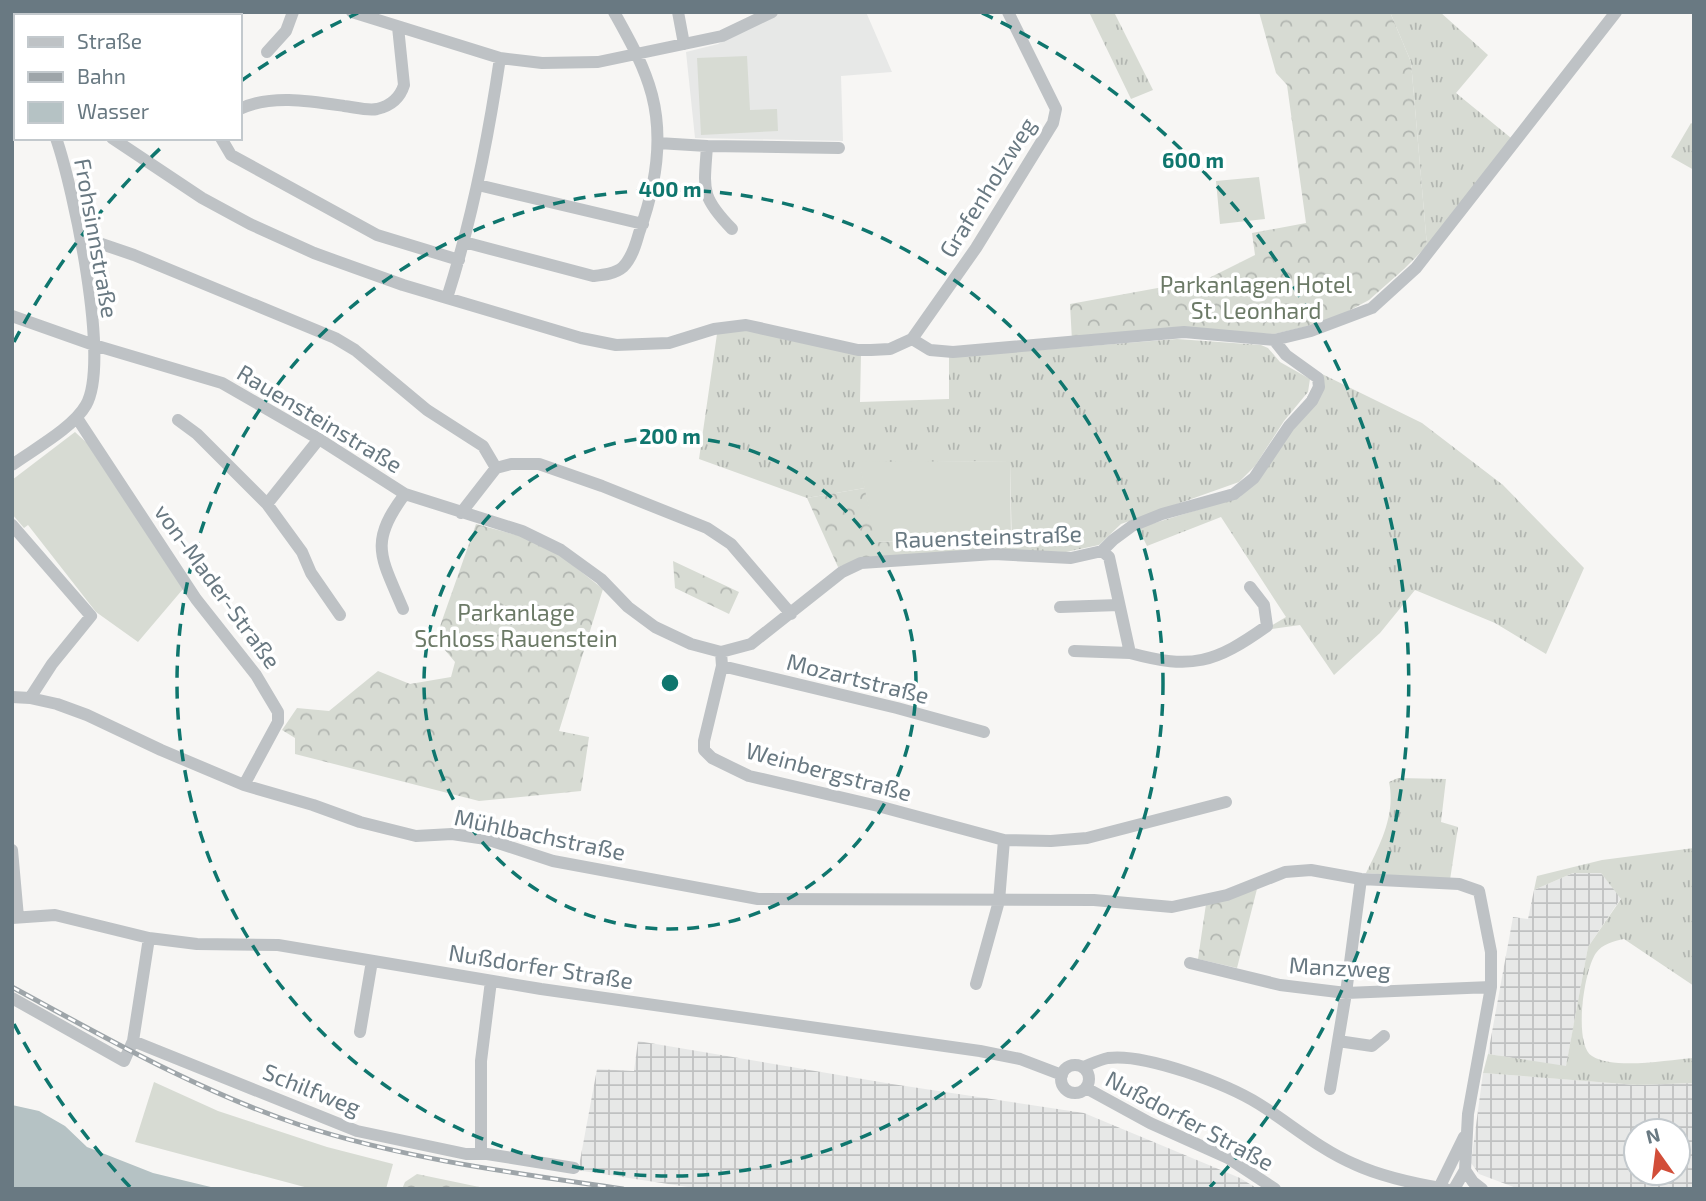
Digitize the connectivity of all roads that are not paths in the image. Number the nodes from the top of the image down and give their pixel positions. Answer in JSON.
{"nodes":[{"id":1,"x":293,"y":12,"type":"edge"},
{"id":2,"x":352,"y":12,"type":"edge"},
{"id":3,"x":614,"y":12,"type":"edge"},
{"id":4,"x":678,"y":12,"type":"edge"},
{"id":5,"x":772,"y":12,"type":"edge"},
{"id":6,"x":1008,"y":12,"type":"edge"},
{"id":7,"x":1616,"y":12,"type":"edge"},
{"id":8,"x":398,"y":27,"type":"junction"},
{"id":9,"x":684,"y":44,"type":"junction"},
{"id":10,"x":267,"y":52,"type":"dead end"},
{"id":11,"x":638,"y":54,"type":"junction"},
{"id":12,"x":500,"y":58,"type":"junction"},
{"id":13,"x":242,"y":108,"type":"edge"},
{"id":14,"x":57,"y":140,"type":"edge"},
{"id":15,"x":115,"y":140,"type":"edge"},
{"id":16,"x":222,"y":140,"type":"edge"},
{"id":17,"x":658,"y":143,"type":"junction"},
{"id":18,"x":707,"y":146,"type":"junction"},
{"id":19,"x":839,"y":148,"type":"dead end"},
{"id":20,"x":478,"y":185,"type":"junction"},
{"id":21,"x":643,"y":224,"type":"junction"},
{"id":22,"x":733,"y":229,"type":"dead end"},
{"id":23,"x":81,"y":237,"type":"junction"},
{"id":24,"x":464,"y":242,"type":"junction"},
{"id":25,"x":459,"y":260,"type":"junction"},
{"id":26,"x":447,"y":298,"type":"junction"},
{"id":27,"x":12,"y":316,"type":"edge"},
{"id":28,"x":912,"y":339,"type":"junction"},
{"id":29,"x":1274,"y":340,"type":"junction"},
{"id":30,"x":94,"y":345,"type":"junction"},
{"id":31,"x":77,"y":418,"type":"junction"},
{"id":32,"x":178,"y":421,"type":"dead end"},
{"id":33,"x":319,"y":439,"type":"junction"},
{"id":34,"x":12,"y":466,"type":"edge"},
{"id":35,"x":496,"y":468,"type":"junction"},
{"id":36,"x":405,"y":494,"type":"junction"},
{"id":37,"x":267,"y":504,"type":"junction"},
{"id":38,"x":461,"y":513,"type":"junction"},
{"id":39,"x":12,"y":525,"type":"edge"},
{"id":40,"x":1102,"y":551,"type":"junction"},
{"id":41,"x":1250,"y":587,"type":"dead end"},
{"id":42,"x":1119,"y":605,"type":"junction"},
{"id":43,"x":1060,"y":607,"type":"dead end"},
{"id":44,"x":403,"y":609,"type":"dead end"},
{"id":45,"x":791,"y":614,"type":"junction"},
{"id":46,"x":340,"y":615,"type":"dead end"},
{"id":47,"x":1074,"y":651,"type":"dead end"},
{"id":48,"x":721,"y":652,"type":"junction"},
{"id":49,"x":1130,"y":653,"type":"junction"},
{"id":50,"x":722,"y":666,"type":"junction"},
{"id":51,"x":12,"y":697,"type":"edge"},
{"id":52,"x":30,"y":698,"type":"junction"},
{"id":53,"x":984,"y":733,"type":"dead end"},
{"id":54,"x":244,"y":785,"type":"junction"},
{"id":55,"x":1226,"y":802,"type":"dead end"},
{"id":56,"x":1004,"y":840,"type":"junction"},
{"id":57,"x":12,"y":850,"type":"edge"},
{"id":58,"x":1362,"y":879,"type":"junction"},
{"id":59,"x":999,"y":901,"type":"junction"},
{"id":60,"x":15,"y":918,"type":"edge"},
{"id":61,"x":149,"y":937,"type":"junction"},
{"id":62,"x":372,"y":961,"type":"junction"},
{"id":63,"x":1190,"y":963,"type":"dead end"},
{"id":64,"x":491,"y":981,"type":"junction"},
{"id":65,"x":976,"y":984,"type":"dead end"},
{"id":66,"x":1491,"y":987,"type":"junction"},
{"id":67,"x":1346,"y":993,"type":"junction"},
{"id":68,"x":12,"y":998,"type":"edge"},
{"id":69,"x":360,"y":1032,"type":"dead end"},
{"id":70,"x":1384,"y":1036,"type":"dead end"},
{"id":71,"x":133,"y":1041,"type":"junction"},
{"id":72,"x":1338,"y":1041,"type":"junction"},
{"id":73,"x":1083,"y":1068,"type":"junction"},
{"id":74,"x":1062,"y":1075,"type":"junction"},
{"id":75,"x":1086,"y":1088,"type":"junction"},
{"id":76,"x":1329,"y":1089,"type":"dead end"},
{"id":77,"x":1466,"y":1133,"type":"junction"},
{"id":78,"x":481,"y":1153,"type":"junction"},
{"id":79,"x":574,"y":1168,"type":"dead end"},
{"id":80,"x":1465,"y":1171,"type":"junction"},
{"id":81,"x":1443,"y":1188,"type":"edge"},
{"id":82,"x":1275,"y":1189,"type":"edge"},
{"id":83,"x":1454,"y":1189,"type":"edge"},
{"id":84,"x":1482,"y":1189,"type":"edge"}],
"edges":[{"from":1,"to":10,"type":"street"},
{"from":2,"to":8,"type":"street"},
{"from":3,"to":11,"type":"street"},
{"from":4,"to":9,"type":"street"},
{"from":5,"to":9,"type":"street"},
{"from":6,"to":28,"type":"street","name":"Grafenholzweg"},
{"from":7,"to":29,"type":"street"},
{"from":8,"to":12,"type":"street"},
{"from":8,"to":13,"type":"street"},
{"from":9,"to":11,"type":"street"},
{"from":11,"to":12,"type":"street"},
{"from":11,"to":17,"type":"street"},
{"from":12,"to":20,"type":"street"},
{"from":14,"to":23,"type":"street","name":"Frohsinnstraße"},
{"from":15,"to":26,"type":"street"},
{"from":16,"to":25,"type":"street"},
{"from":17,"to":18,"type":"street"},
{"from":17,"to":21,"type":"street"},
{"from":18,"to":19,"type":"street"},
{"from":18,"to":22,"type":"street"},
{"from":20,"to":21,"type":"street"},
{"from":20,"to":24,"type":"street"},
{"from":21,"to":24,"type":"street"},
{"from":23,"to":30,"type":"street","name":"Frohsinnstraße"},
{"from":23,"to":35,"type":"street"},
{"from":24,"to":25,"type":"street"},
{"from":25,"to":26,"type":"street"},
{"from":26,"to":28,"type":"street"},
{"from":27,"to":30,"type":"street","name":"Rauensteinstraße"},
{"from":28,"to":29,"type":"street"},
{"from":29,"to":40,"type":"street","name":"Rauensteinstraße"},
{"from":30,"to":31,"type":"street","name":"Frohsinnstraße"},
{"from":30,"to":33,"type":"street","name":"Rauensteinstraße"},
{"from":31,"to":34,"type":"street"},
{"from":31,"to":54,"type":"street","name":"von-Mader-Straße"},
{"from":32,"to":37,"type":"street"},
{"from":33,"to":36,"type":"street","name":"Rauensteinstraße"},
{"from":33,"to":37,"type":"street"},
{"from":35,"to":38,"type":"street"},
{"from":35,"to":45,"type":"street"},
{"from":36,"to":38,"type":"street","name":"Rauensteinstraße"},
{"from":36,"to":44,"type":"street","name":"Rauensteinstraße"},
{"from":37,"to":46,"type":"street"},
{"from":38,"to":48,"type":"street","name":"Rauensteinstraße"},
{"from":39,"to":52,"type":"street"},
{"from":40,"to":42,"type":"street"},
{"from":40,"to":45,"type":"street","name":"Rauensteinstraße"},
{"from":41,"to":49,"type":"street"},
{"from":42,"to":43,"type":"street"},
{"from":42,"to":49,"type":"street"},
{"from":45,"to":48,"type":"street","name":"Rauensteinstraße"},
{"from":47,"to":49,"type":"street"},
{"from":48,"to":50,"type":"street","name":"Weinbergstraße"},
{"from":50,"to":53,"type":"street","name":"Mozartstraße"},
{"from":50,"to":56,"type":"street","name":"Weinbergstraße"},
{"from":51,"to":52,"type":"street","name":"Mühlbachstraße"},
{"from":52,"to":54,"type":"street","name":"Mühlbachstraße"},
{"from":54,"to":59,"type":"street","name":"Mühlbachstraße"},
{"from":55,"to":56,"type":"street","name":"Weinbergstraße"},
{"from":56,"to":59,"type":"street"},
{"from":57,"to":60,"type":"street"},
{"from":58,"to":59,"type":"street","name":"Mühlbachstraße"},
{"from":58,"to":66,"type":"street","name":"Mühlbachstraße"},
{"from":58,"to":67,"type":"street"},
{"from":59,"to":65,"type":"street"},
{"from":60,"to":61,"type":"street","name":"Nußdorfer Straße"},
{"from":61,"to":62,"type":"street","name":"Nußdorfer Straße"},
{"from":61,"to":71,"type":"street"},
{"from":62,"to":64,"type":"street","name":"Nußdorfer Straße"},
{"from":62,"to":69,"type":"street"},
{"from":63,"to":67,"type":"street","name":"Manzweg"},
{"from":64,"to":74,"type":"street","name":"Nußdorfer Straße"},
{"from":64,"to":78,"type":"street"},
{"from":66,"to":67,"type":"street","name":"Manzweg"},
{"from":66,"to":77,"type":"street"},
{"from":67,"to":72,"type":"street"},
{"from":68,"to":71,"type":"street"},
{"from":70,"to":72,"type":"street"},
{"from":71,"to":78,"type":"street","name":"Schilfweg"},
{"from":72,"to":76,"type":"street"},
{"from":73,"to":74,"type":"street","name":"Nußdorfer Straße"},
{"from":73,"to":75,"type":"street","name":"Nußdorfer Straße"},
{"from":73,"to":81,"type":"street"},
{"from":74,"to":75,"type":"street","name":"Nußdorfer Straße"},
{"from":75,"to":82,"type":"street","name":"Nußdorfer Straße"},
{"from":77,"to":80,"type":"street"},
{"from":77,"to":81,"type":"street"},
{"from":78,"to":79,"type":"street","name":"Schilfweg"},
{"from":80,"to":83,"type":"street"},
{"from":80,"to":84,"type":"street"}]}
